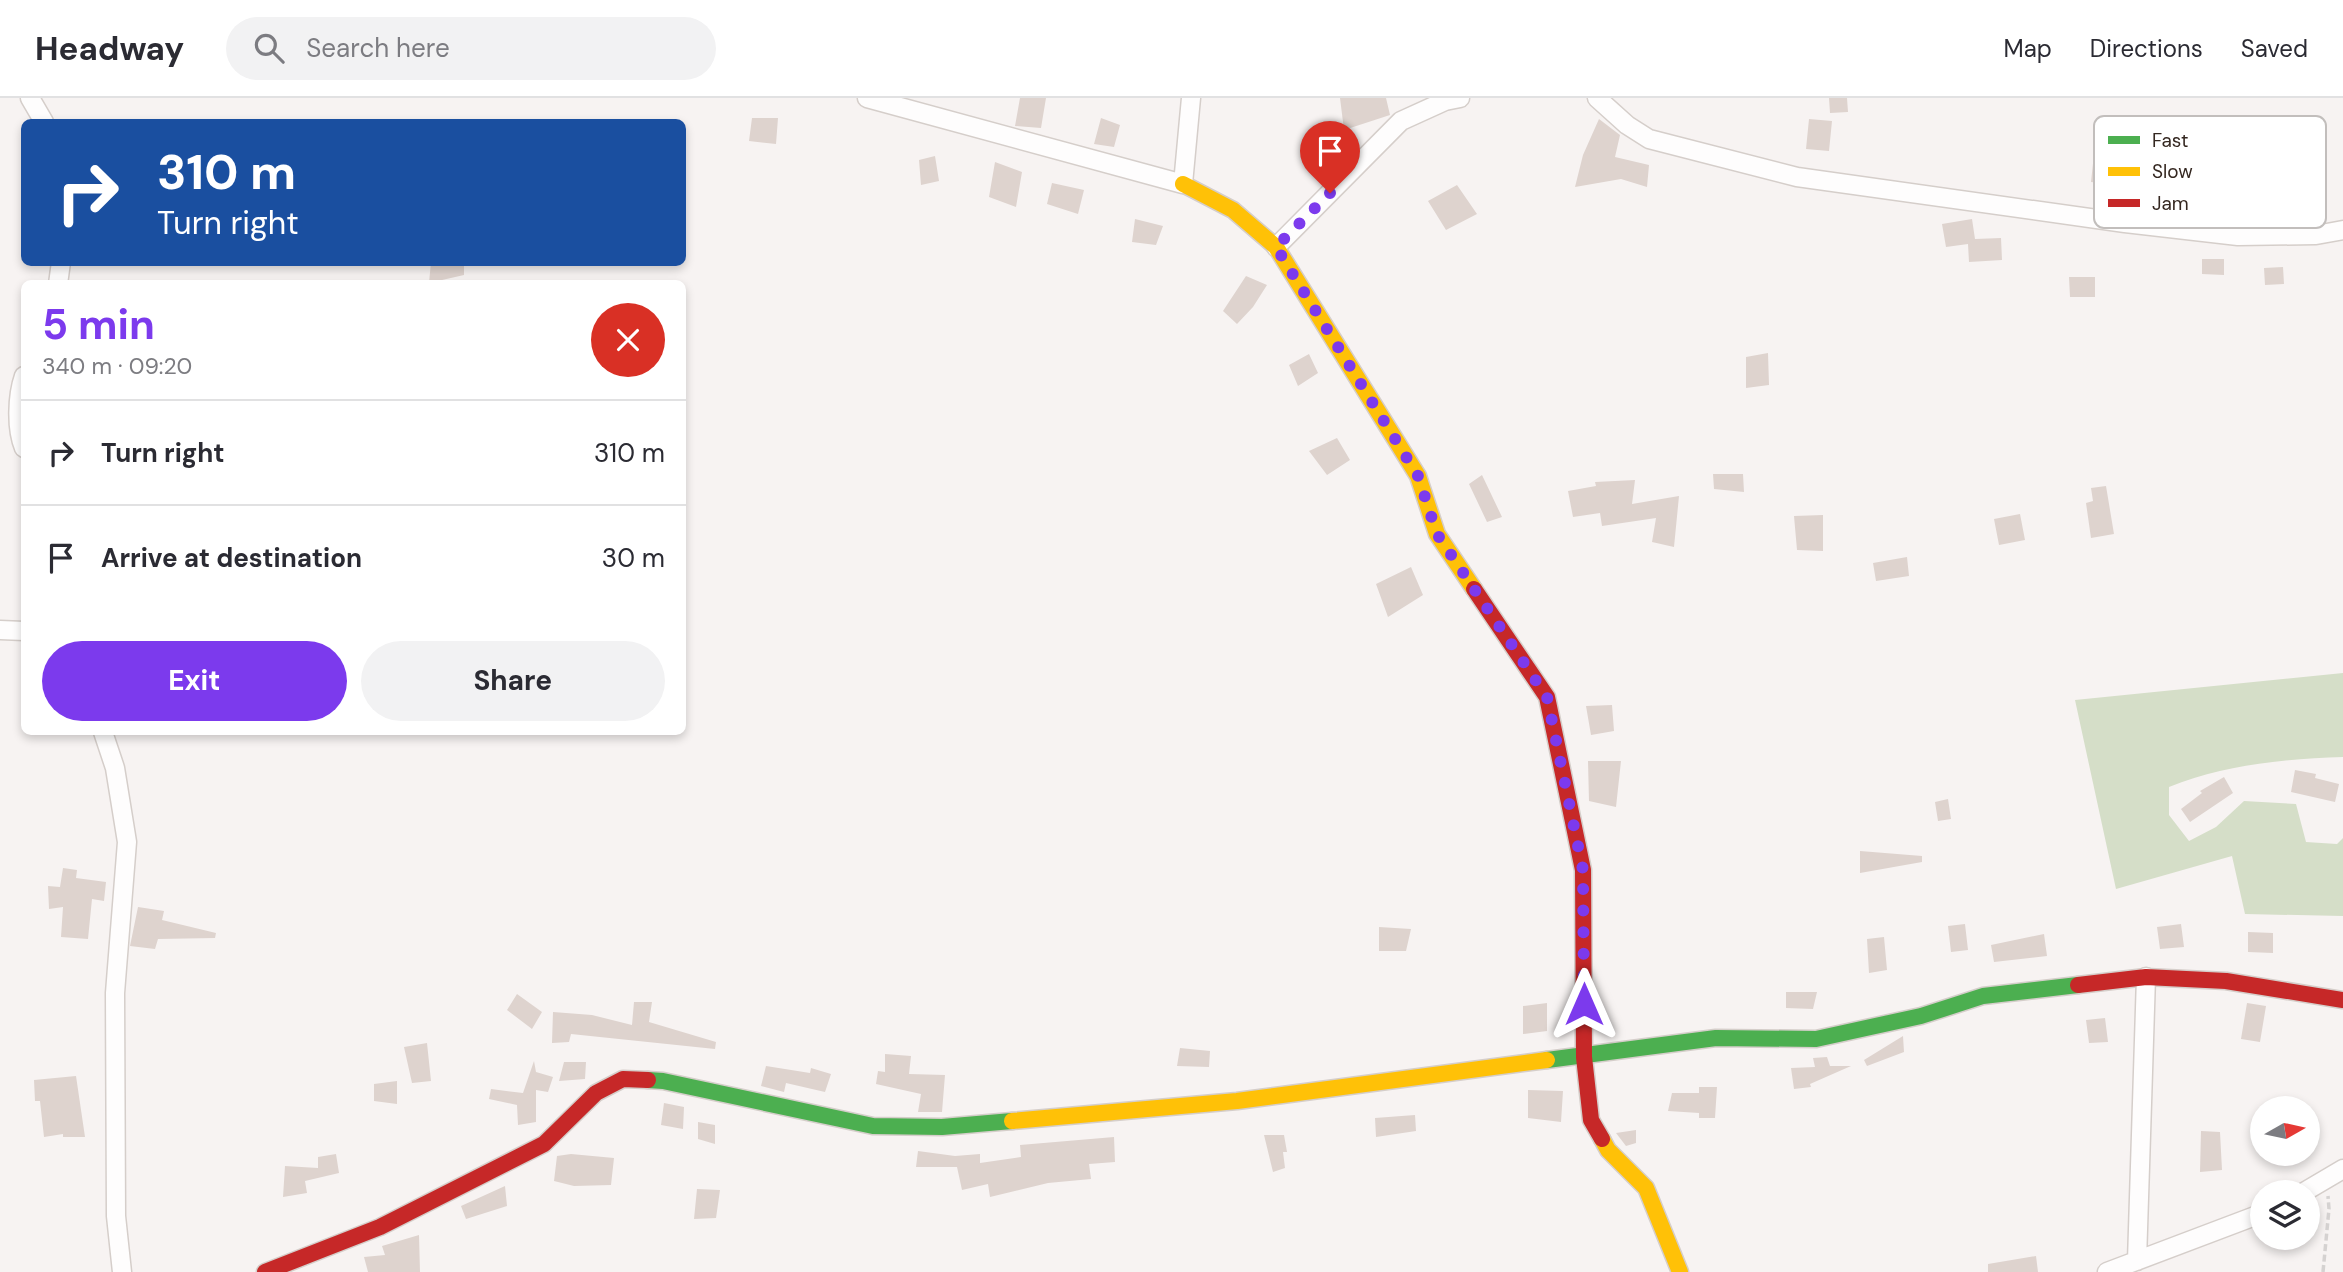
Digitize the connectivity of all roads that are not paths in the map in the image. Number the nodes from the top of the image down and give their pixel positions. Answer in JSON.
{"nodes":[{"id":1,"x":30,"y":98,"type":"edge"},
{"id":2,"x":867,"y":98,"type":"edge"},
{"id":3,"x":1191,"y":98,"type":"edge"},
{"id":4,"x":1460,"y":98,"type":"edge"},
{"id":5,"x":1597,"y":98,"type":"edge"},
{"id":6,"x":42,"y":119,"type":"edge"},
{"id":7,"x":1183,"y":184,"type":"junction"},
{"id":8,"x":2094,"y":219,"type":"edge"},
{"id":9,"x":2166,"y":228,"type":"edge"},
{"id":10,"x":2343,"y":230,"type":"edge"},
{"id":11,"x":1276,"y":247,"type":"junction"},
{"id":12,"x":21,"y":384,"type":"edge"},
{"id":13,"x":21,"y":441,"type":"edge"},
{"id":14,"x":0,"y":629,"type":"edge"},
{"id":15,"x":21,"y":631,"type":"edge"},
{"id":16,"x":104,"y":735,"type":"edge"},
{"id":17,"x":2146,"y":977,"type":"junction"},
{"id":18,"x":2343,"y":1000,"type":"edge"},
{"id":19,"x":1584,"y":1057,"type":"junction"},
{"id":20,"x":2343,"y":1169,"type":"edge"},
{"id":21,"x":2320,"y":1183,"type":"edge"},
{"id":22,"x":2250,"y":1218,"type":"edge"},
{"id":23,"x":2137,"y":1261,"type":"junction"},
{"id":24,"x":122,"y":1272,"type":"edge"},
{"id":25,"x":265,"y":1272,"type":"edge"},
{"id":26,"x":1680,"y":1272,"type":"edge"},
{"id":27,"x":2107,"y":1272,"type":"edge"}],
"edges":[{"from":1,"to":6,"type":"street"},
{"from":2,"to":7,"type":"street"},
{"from":3,"to":7,"type":"street"},
{"from":4,"to":11,"type":"street"},
{"from":5,"to":8,"type":"street"},
{"from":7,"to":11,"type":"street"},
{"from":9,"to":10,"type":"street"},
{"from":11,"to":19,"type":"street"},
{"from":12,"to":13,"type":"street"},
{"from":14,"to":15,"type":"street"},
{"from":16,"to":24,"type":"street"},
{"from":17,"to":18,"type":"street"},
{"from":17,"to":19,"type":"street"},
{"from":17,"to":23,"type":"street"},
{"from":19,"to":25,"type":"street"},
{"from":19,"to":26,"type":"street"},
{"from":20,"to":21,"type":"street"},
{"from":22,"to":23,"type":"street"},
{"from":23,"to":27,"type":"street"}]}
